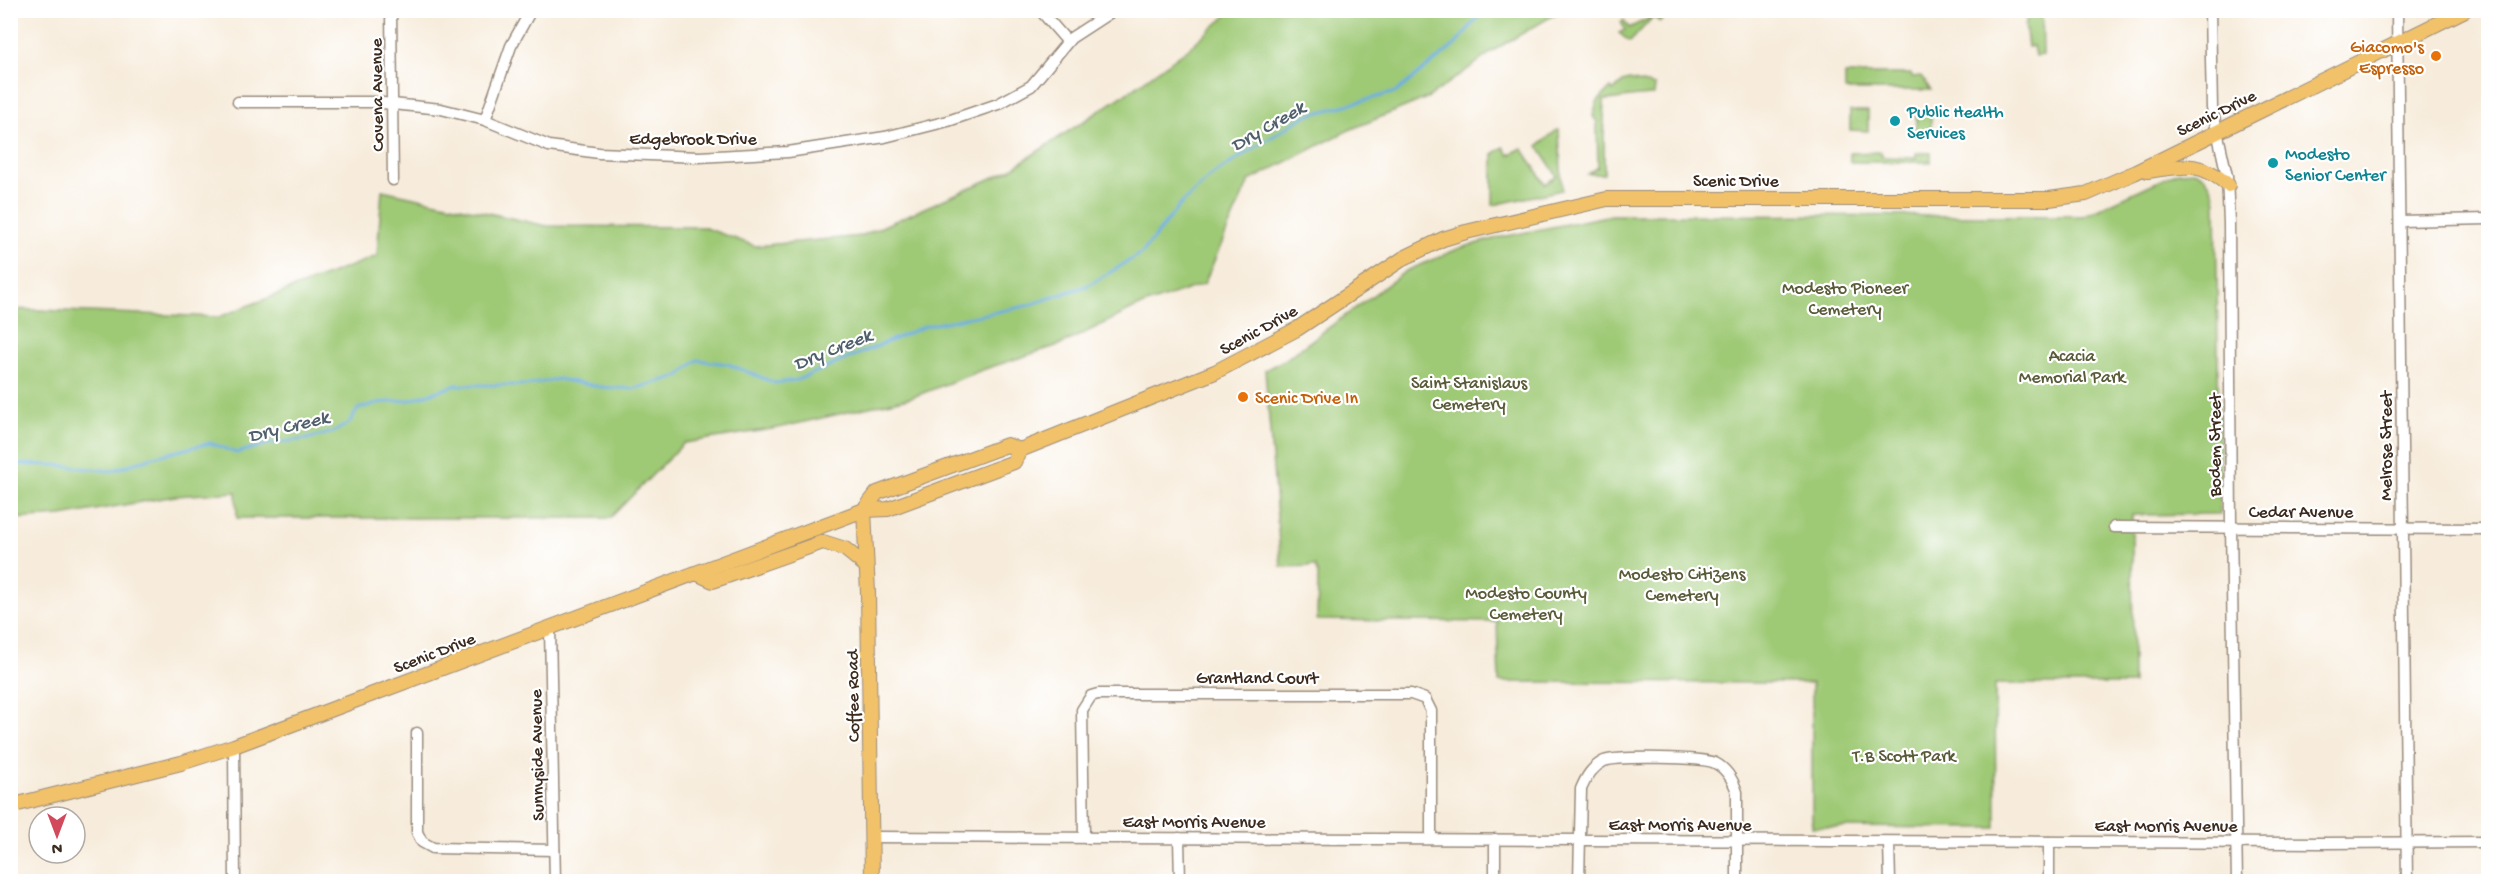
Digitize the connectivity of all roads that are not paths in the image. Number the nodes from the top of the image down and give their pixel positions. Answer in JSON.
{"nodes":[{"id":1,"x":391,"y":10,"type":"edge"},
{"id":2,"x":531,"y":10,"type":"edge"},
{"id":3,"x":1040,"y":10,"type":"edge"},
{"id":4,"x":1114,"y":10,"type":"edge"},
{"id":5,"x":2210,"y":10,"type":"edge"},
{"id":6,"x":2397,"y":10,"type":"edge"},
{"id":7,"x":2465,"y":10,"type":"edge"},
{"id":8,"x":1068,"y":41,"type":"junction"},
{"id":9,"x":2397,"y":43,"type":"junction"},
{"id":10,"x":238,"y":102,"type":"dead end"},
{"id":11,"x":393,"y":103,"type":"junction"},
{"id":12,"x":485,"y":120,"type":"junction"},
{"id":13,"x":2217,"y":133,"type":"junction"},
{"id":14,"x":2134,"y":173,"type":"junction"},
{"id":15,"x":393,"y":180,"type":"dead end"},
{"id":16,"x":2228,"y":184,"type":"junction"},
{"id":17,"x":2488,"y":219,"type":"edge"},
{"id":18,"x":2400,"y":221,"type":"junction"},
{"id":19,"x":864,"y":510,"type":"junction"},
{"id":20,"x":2114,"y":527,"type":"dead end"},
{"id":21,"x":2230,"y":527,"type":"junction"},
{"id":22,"x":2402,"y":529,"type":"junction"},
{"id":23,"x":2488,"y":529,"type":"edge"},
{"id":24,"x":866,"y":566,"type":"junction"},
{"id":25,"x":696,"y":573,"type":"junction"},
{"id":26,"x":550,"y":628,"type":"junction"},
{"id":27,"x":417,"y":733,"type":"dead end"},
{"id":28,"x":234,"y":747,"type":"junction"},
{"id":29,"x":10,"y":806,"type":"edge"},
{"id":30,"x":872,"y":837,"type":"junction"},
{"id":31,"x":1084,"y":837,"type":"junction"},
{"id":32,"x":1179,"y":838,"type":"junction"},
{"id":33,"x":1431,"y":839,"type":"junction"},
{"id":34,"x":1496,"y":839,"type":"junction"},
{"id":35,"x":1579,"y":840,"type":"junction"},
{"id":36,"x":1737,"y":840,"type":"junction"},
{"id":37,"x":1889,"y":842,"type":"junction"},
{"id":38,"x":2049,"y":842,"type":"junction"},
{"id":39,"x":2236,"y":842,"type":"junction"},
{"id":40,"x":2488,"y":842,"type":"edge"},
{"id":41,"x":2406,"y":843,"type":"junction"},
{"id":42,"x":554,"y":850,"type":"junction"},
{"id":43,"x":235,"y":882,"type":"edge"},
{"id":44,"x":555,"y":882,"type":"edge"},
{"id":45,"x":872,"y":882,"type":"edge"},
{"id":46,"x":1180,"y":882,"type":"edge"},
{"id":47,"x":1496,"y":882,"type":"edge"},
{"id":48,"x":1579,"y":882,"type":"edge"},
{"id":49,"x":1737,"y":882,"type":"edge"},
{"id":50,"x":1890,"y":882,"type":"edge"},
{"id":51,"x":2049,"y":882,"type":"edge"},
{"id":52,"x":2237,"y":882,"type":"edge"},
{"id":53,"x":2407,"y":882,"type":"edge"}],
"edges":[{"from":1,"to":11,"type":"street","name":"Covena Avenue"},
{"from":2,"to":12,"type":"street"},
{"from":3,"to":8,"type":"street"},
{"from":4,"to":8,"type":"street","name":"Edgebrook Drive"},
{"from":5,"to":13,"type":"street","name":"Bodem Street"},
{"from":6,"to":9,"type":"street","name":"Melrose Street"},
{"from":7,"to":9,"type":"main road","name":"Scenic Drive"},
{"from":8,"to":12,"type":"street","name":"Edgebrook Drive"},
{"from":9,"to":13,"type":"main road","name":"Scenic Drive"},
{"from":9,"to":18,"type":"street","name":"Melrose Street"},
{"from":10,"to":11,"type":"street","name":"Edgebrook Drive"},
{"from":11,"to":12,"type":"street","name":"Edgebrook Drive"},
{"from":11,"to":15,"type":"street","name":"Covena Avenue"},
{"from":13,"to":14,"type":"main road","name":"Scenic Drive"},
{"from":13,"to":16,"type":"street","name":"Bodem Street"},
{"from":14,"to":16,"type":"main road"},
{"from":14,"to":19,"type":"main road","name":"Scenic Drive"},
{"from":16,"to":21,"type":"street","name":"Bodem Street"},
{"from":17,"to":18,"type":"street"},
{"from":18,"to":22,"type":"street","name":"Melrose Street"},
{"from":19,"to":24,"type":"main road","name":"Coffee Road"},
{"from":19,"to":25,"type":"main road","name":"Scenic Drive"},
{"from":20,"to":21,"type":"street","name":"Cedar Avenue"},
{"from":21,"to":22,"type":"street","name":"Cedar Avenue"},
{"from":21,"to":39,"type":"street","name":"Bodem Street"},
{"from":22,"to":23,"type":"street","name":"Cedar Avenue"},
{"from":22,"to":41,"type":"street","name":"Melrose Street"},
{"from":24,"to":25,"type":"main road"},
{"from":24,"to":30,"type":"main road","name":"Coffee Road"},
{"from":25,"to":26,"type":"main road","name":"Scenic Drive"},
{"from":26,"to":28,"type":"main road","name":"Scenic Drive"},
{"from":26,"to":42,"type":"street","name":"Sunnyside Avenue"},
{"from":27,"to":42,"type":"street"},
{"from":28,"to":29,"type":"main road","name":"Scenic Drive"},
{"from":28,"to":43,"type":"street"},
{"from":30,"to":31,"type":"street","name":"East Morris Avenue"},
{"from":30,"to":45,"type":"main road","name":"Coffee Road"},
{"from":31,"to":32,"type":"street","name":"East Morris Avenue"},
{"from":31,"to":33,"type":"street","name":"Grantland Court"},
{"from":32,"to":33,"type":"street","name":"East Morris Avenue"},
{"from":32,"to":46,"type":"street"},
{"from":33,"to":34,"type":"street","name":"East Morris Avenue"},
{"from":34,"to":35,"type":"street","name":"East Morris Avenue"},
{"from":34,"to":47,"type":"street"},
{"from":35,"to":36,"type":"street","name":"East Morris Avenue"},
{"from":35,"to":36,"type":"street"},
{"from":35,"to":48,"type":"street"},
{"from":36,"to":37,"type":"street","name":"East Morris Avenue"},
{"from":36,"to":49,"type":"street"},
{"from":37,"to":38,"type":"street","name":"East Morris Avenue"},
{"from":37,"to":50,"type":"street"},
{"from":38,"to":39,"type":"street","name":"East Morris Avenue"},
{"from":38,"to":51,"type":"street"},
{"from":39,"to":41,"type":"street","name":"East Morris Avenue"},
{"from":39,"to":52,"type":"street","name":"Bodem Street"},
{"from":40,"to":41,"type":"street","name":"East Morris Avenue"},
{"from":41,"to":53,"type":"street","name":"Melrose Street"},
{"from":42,"to":44,"type":"street","name":"Sunnyside Avenue"}]}
